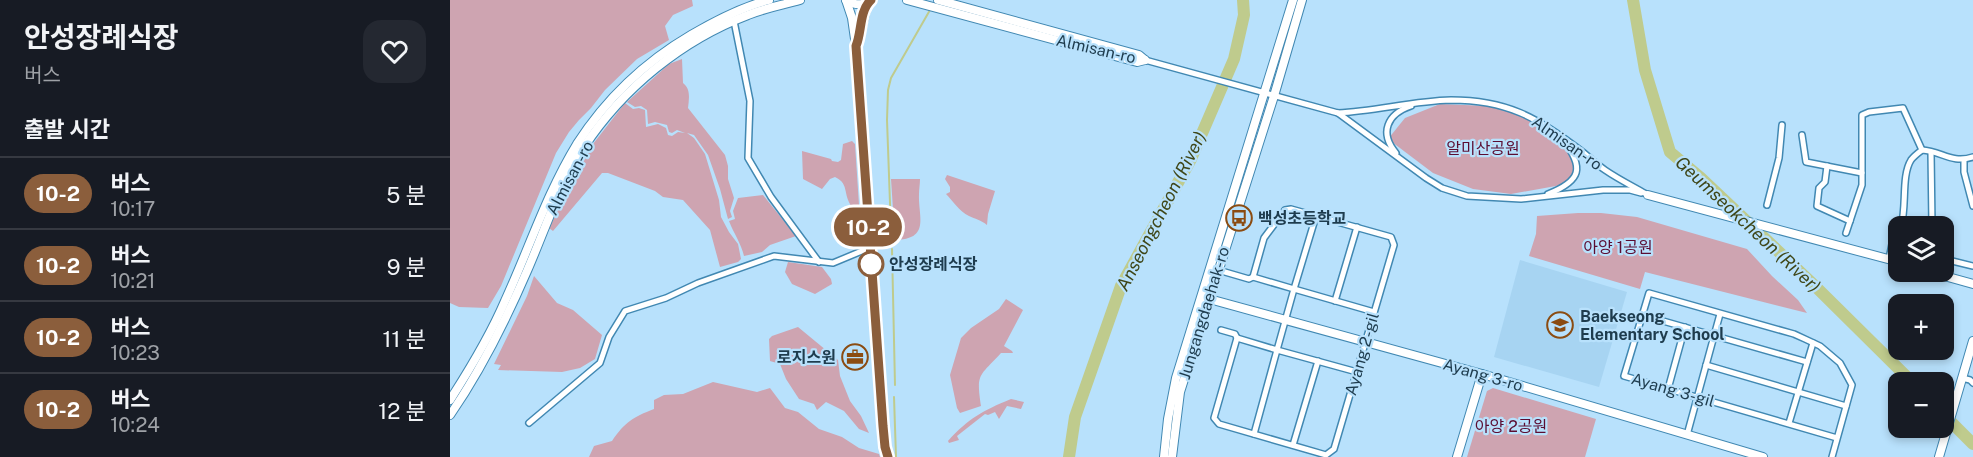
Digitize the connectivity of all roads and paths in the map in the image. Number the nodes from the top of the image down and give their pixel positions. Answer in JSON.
{"nodes":[{"id":1,"x":769,"y":0,"type":"edge"},
{"id":2,"x":800,"y":0,"type":"edge"},
{"id":3,"x":846,"y":0,"type":"edge"},
{"id":4,"x":908,"y":0,"type":"edge"},
{"id":5,"x":938,"y":0,"type":"edge"},
{"id":6,"x":1293,"y":0,"type":"edge"},
{"id":7,"x":1302,"y":0,"type":"edge"},
{"id":8,"x":869,"y":1,"type":"edge"},
{"id":9,"x":734,"y":21,"type":"junction"},
{"id":10,"x":856,"y":46,"type":"junction"},
{"id":11,"x":1145,"y":60,"type":"junction"},
{"id":12,"x":1269,"y":95,"type":"junction"},
{"id":13,"x":1434,"y":102,"type":"junction"},
{"id":14,"x":1338,"y":113,"type":"junction"},
{"id":15,"x":1782,"y":125,"type":"dead end"},
{"id":16,"x":1559,"y":134,"type":"junction"},
{"id":17,"x":1802,"y":135,"type":"dead end"},
{"id":18,"x":1922,"y":150,"type":"junction"},
{"id":19,"x":1931,"y":152,"type":"junction"},
{"id":20,"x":1973,"y":157,"type":"edge"},
{"id":21,"x":1964,"y":160,"type":"junction"},
{"id":22,"x":1827,"y":166,"type":"junction"},
{"id":23,"x":1416,"y":172,"type":"junction"},
{"id":24,"x":1862,"y":173,"type":"junction"},
{"id":25,"x":1648,"y":195,"type":"junction"},
{"id":26,"x":1541,"y":197,"type":"junction"},
{"id":27,"x":1767,"y":205,"type":"dead end"},
{"id":28,"x":1973,"y":207,"type":"edge"},
{"id":29,"x":1316,"y":216,"type":"junction"},
{"id":30,"x":1904,"y":216,"type":"edge"},
{"id":31,"x":1932,"y":216,"type":"edge"},
{"id":32,"x":1850,"y":221,"type":"junction"},
{"id":33,"x":1357,"y":227,"type":"junction"},
{"id":34,"x":1846,"y":233,"type":"dead end"},
{"id":35,"x":869,"y":248,"type":"junction"},
{"id":36,"x":1888,"y":260,"type":"edge"},
{"id":37,"x":1954,"y":261,"type":"edge"},
{"id":38,"x":819,"y":262,"type":"junction"},
{"id":39,"x":1973,"y":266,"type":"edge"},
{"id":40,"x":1218,"y":270,"type":"junction"},
{"id":41,"x":1253,"y":278,"type":"junction"},
{"id":42,"x":1954,"y":279,"type":"edge"},
{"id":43,"x":1973,"y":284,"type":"edge"},
{"id":44,"x":1294,"y":289,"type":"junction"},
{"id":45,"x":1205,"y":298,"type":"junction"},
{"id":46,"x":1335,"y":301,"type":"junction"},
{"id":47,"x":1374,"y":312,"type":"junction"},
{"id":48,"x":1720,"y":314,"type":"junction"},
{"id":49,"x":1642,"y":315,"type":"junction"},
{"id":50,"x":1286,"y":320,"type":"junction"},
{"id":51,"x":1685,"y":327,"type":"junction"},
{"id":52,"x":1221,"y":330,"type":"dead end"},
{"id":53,"x":1714,"y":335,"type":"junction"},
{"id":54,"x":1237,"y":338,"type":"junction"},
{"id":55,"x":1973,"y":341,"type":"edge"},
{"id":56,"x":1365,"y":342,"type":"junction"},
{"id":57,"x":1813,"y":343,"type":"junction"},
{"id":58,"x":1277,"y":350,"type":"junction"},
{"id":59,"x":1318,"y":361,"type":"junction"},
{"id":60,"x":1807,"y":362,"type":"junction"},
{"id":61,"x":1706,"y":365,"type":"junction"},
{"id":62,"x":1357,"y":372,"type":"junction"},
{"id":63,"x":1482,"y":374,"type":"junction"},
{"id":64,"x":1962,"y":378,"type":"junction"},
{"id":65,"x":1973,"y":383,"type":"edge"},
{"id":66,"x":1668,"y":388,"type":"junction"},
{"id":67,"x":1798,"y":392,"type":"junction"},
{"id":68,"x":1698,"y":397,"type":"junction"},
{"id":69,"x":450,"y":400,"type":"edge"},
{"id":70,"x":1846,"y":406,"type":"junction"},
{"id":71,"x":450,"y":415,"type":"edge"},
{"id":72,"x":529,"y":423,"type":"dead end"},
{"id":73,"x":1789,"y":423,"type":"junction"},
{"id":74,"x":1254,"y":434,"type":"junction"},
{"id":75,"x":1688,"y":435,"type":"junction"},
{"id":76,"x":1838,"y":438,"type":"junction"},
{"id":77,"x":1293,"y":445,"type":"junction"},
{"id":78,"x":888,"y":457,"type":"edge"},
{"id":79,"x":1164,"y":457,"type":"edge"},
{"id":80,"x":1172,"y":457,"type":"edge"},
{"id":81,"x":1457,"y":457,"type":"edge"},
{"id":82,"x":1763,"y":457,"type":"edge"},
{"id":83,"x":1832,"y":457,"type":"edge"},
{"id":84,"x":1939,"y":457,"type":"edge"}],
"edges":[{"from":1,"to":69,"type":"main road","name":"Almisan-ro"},
{"from":2,"to":9,"type":"main road","name":"Almisan-ro"},
{"from":3,"to":8,"type":"main road"},
{"from":3,"to":10,"type":"main road"},
{"from":4,"to":11,"type":"main road","name":"Almisan-ro"},
{"from":5,"to":11,"type":"main road","name":"Almisan-ro"},
{"from":6,"to":12,"type":"main road","name":"Jungangdaehak-ro"},
{"from":7,"to":12,"type":"main road","name":"Jungangdaehak-ro"},
{"from":8,"to":10,"type":"main road"},
{"from":9,"to":38,"type":"street"},
{"from":9,"to":71,"type":"main road","name":"Almisan-ro"},
{"from":10,"to":35,"type":"main road"},
{"from":11,"to":12,"type":"street","name":"Almisan-ro"},
{"from":12,"to":14,"type":"street","name":"Almisan-ro"},
{"from":12,"to":40,"type":"main road","name":"Jungangdaehak-ro"},
{"from":12,"to":45,"type":"main road","name":"Jungangdaehak-ro"},
{"from":13,"to":14,"type":"street","name":"Almisan-ro"},
{"from":13,"to":16,"type":"street","name":"Almisan-ro"},
{"from":13,"to":23,"type":"street"},
{"from":14,"to":23,"type":"street","name":"Almisan-ro"},
{"from":15,"to":27,"type":"street"},
{"from":16,"to":25,"type":"street","name":"Almisan-ro"},
{"from":16,"to":26,"type":"street"},
{"from":17,"to":22,"type":"street"},
{"from":18,"to":19,"type":"street"},
{"from":18,"to":24,"type":"street"},
{"from":18,"to":30,"type":"street"},
{"from":19,"to":21,"type":"street"},
{"from":19,"to":31,"type":"street"},
{"from":20,"to":21,"type":"street"},
{"from":21,"to":28,"type":"street"},
{"from":22,"to":24,"type":"street"},
{"from":22,"to":32,"type":"street"},
{"from":23,"to":26,"type":"street","name":"Almisan-ro"},
{"from":24,"to":32,"type":"street"},
{"from":25,"to":26,"type":"street","name":"Almisan-ro"},
{"from":25,"to":36,"type":"main road","name":"Almisan-ro"},
{"from":29,"to":33,"type":"street","name":"Ayang 2-gil"},
{"from":29,"to":41,"type":"street","name":"Ayang 2-gil"},
{"from":29,"to":44,"type":"street"},
{"from":32,"to":34,"type":"street"},
{"from":33,"to":46,"type":"street"},
{"from":33,"to":47,"type":"street","name":"Ayang 2-gil"},
{"from":35,"to":38,"type":"street"},
{"from":35,"to":78,"type":"main road"},
{"from":37,"to":39,"type":"street"},
{"from":38,"to":72,"type":"street"},
{"from":40,"to":41,"type":"street"},
{"from":40,"to":45,"type":"main road","name":"Jungangdaehak-ro"},
{"from":41,"to":44,"type":"street"},
{"from":42,"to":43,"type":"main road"},
{"from":44,"to":46,"type":"street"},
{"from":44,"to":50,"type":"street"},
{"from":45,"to":50,"type":"main road","name":"Ayang 3-ro"},
{"from":45,"to":79,"type":"main road","name":"Jungangdaehak-ro"},
{"from":45,"to":80,"type":"main road","name":"Jungangdaehak-ro"},
{"from":46,"to":47,"type":"street"},
{"from":47,"to":56,"type":"street","name":"Ayang 2-gil"},
{"from":48,"to":49,"type":"street","name":"Ayang 3-gil"},
{"from":48,"to":53,"type":"street"},
{"from":48,"to":57,"type":"street","name":"Ayang 3-gil"},
{"from":49,"to":51,"type":"street"},
{"from":49,"to":66,"type":"street","name":"Ayang 3-gil"},
{"from":50,"to":56,"type":"main road","name":"Ayang 3-ro"},
{"from":50,"to":58,"type":"street"},
{"from":51,"to":53,"type":"street"},
{"from":51,"to":66,"type":"street"},
{"from":52,"to":54,"type":"street"},
{"from":53,"to":60,"type":"street"},
{"from":53,"to":61,"type":"street"},
{"from":54,"to":58,"type":"street"},
{"from":54,"to":74,"type":"street","name":"Ayang 2-gil"},
{"from":55,"to":64,"type":"main road"},
{"from":56,"to":62,"type":"street","name":"Ayang 2-gil"},
{"from":56,"to":63,"type":"main road","name":"Ayang 3-ro"},
{"from":57,"to":60,"type":"street"},
{"from":57,"to":70,"type":"street","name":"Ayang 3-gil"},
{"from":58,"to":59,"type":"street"},
{"from":58,"to":74,"type":"street"},
{"from":59,"to":62,"type":"street"},
{"from":59,"to":77,"type":"street"},
{"from":60,"to":67,"type":"street"},
{"from":61,"to":67,"type":"street"},
{"from":61,"to":68,"type":"street"},
{"from":62,"to":77,"type":"street","name":"Ayang 2-gil"},
{"from":63,"to":75,"type":"main road","name":"Ayang 3-ro"},
{"from":63,"to":81,"type":"main road"},
{"from":64,"to":65,"type":"street"},
{"from":64,"to":84,"type":"main road"},
{"from":66,"to":68,"type":"street","name":"Ayang 3-gil"},
{"from":67,"to":70,"type":"street"},
{"from":67,"to":73,"type":"street"},
{"from":68,"to":73,"type":"street","name":"Ayang 3-gil"},
{"from":68,"to":75,"type":"street"},
{"from":70,"to":76,"type":"street","name":"Ayang 3-gil"},
{"from":73,"to":76,"type":"street","name":"Ayang 3-gil"},
{"from":74,"to":77,"type":"street","name":"Ayang 2-gil"},
{"from":75,"to":82,"type":"main road","name":"Ayang 3-ro"},
{"from":76,"to":83,"type":"street","name":"Ayang 3-gil"}]}
